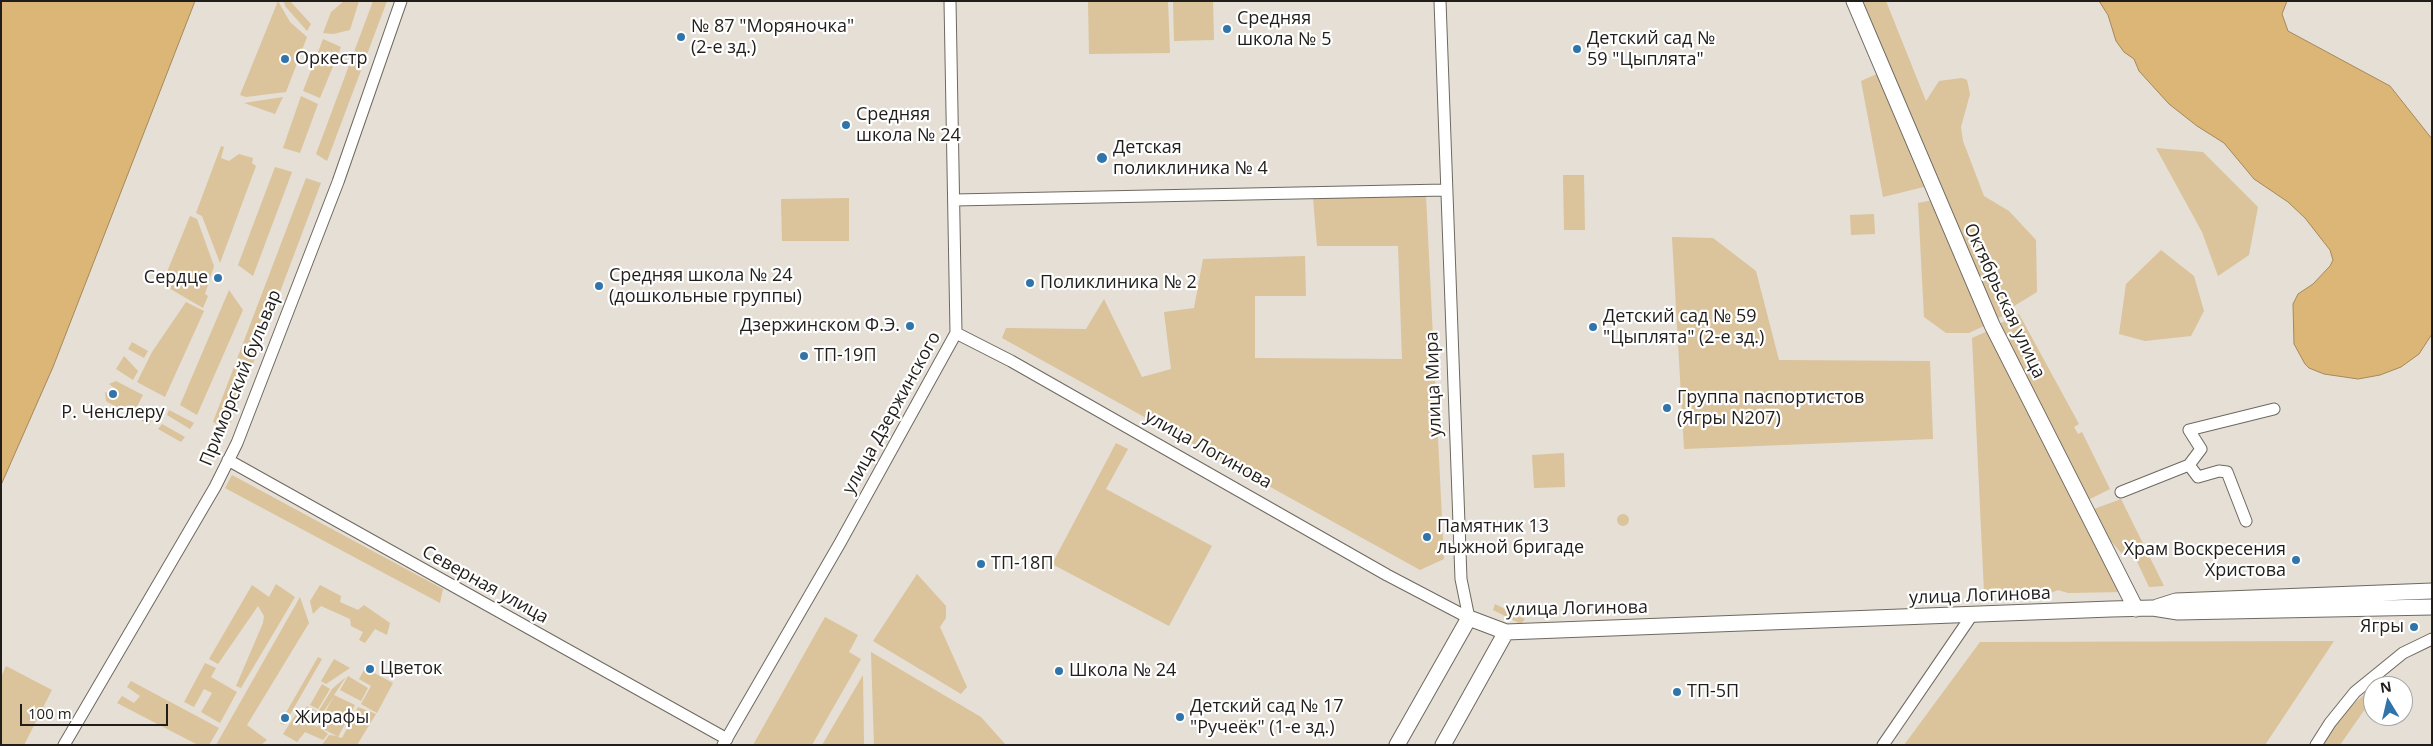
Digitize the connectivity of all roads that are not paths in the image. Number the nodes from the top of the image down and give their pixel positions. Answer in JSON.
{"nodes":[{"id":1,"x":401,"y":1,"type":"edge"},
{"id":2,"x":950,"y":1,"type":"edge"},
{"id":3,"x":1440,"y":1,"type":"edge"},
{"id":4,"x":1854,"y":1,"type":"edge"},
{"id":5,"x":1446,"y":190,"type":"junction"},
{"id":6,"x":954,"y":200,"type":"junction"},
{"id":7,"x":956,"y":333,"type":"junction"},
{"id":8,"x":2274,"y":409,"type":"dead end"},
{"id":9,"x":228,"y":460,"type":"junction"},
{"id":10,"x":2189,"y":465,"type":"junction"},
{"id":11,"x":2121,"y":492,"type":"dead end"},
{"id":12,"x":2246,"y":521,"type":"dead end"},
{"id":13,"x":2432,"y":590,"type":"edge"},
{"id":14,"x":2432,"y":607,"type":"edge"},
{"id":15,"x":2136,"y":608,"type":"junction"},
{"id":16,"x":2153,"y":608,"type":"junction"},
{"id":17,"x":1972,"y":615,"type":"junction"},
{"id":18,"x":1469,"y":618,"type":"junction"},
{"id":19,"x":1506,"y":632,"type":"junction"},
{"id":20,"x":2432,"y":639,"type":"edge"},
{"id":21,"x":725,"y":742,"type":"edge"},
{"id":22,"x":64,"y":745,"type":"edge"},
{"id":23,"x":1397,"y":745,"type":"edge"},
{"id":24,"x":1443,"y":745,"type":"edge"},
{"id":25,"x":1882,"y":745,"type":"edge"},
{"id":26,"x":2316,"y":745,"type":"edge"}],
"edges":[{"from":1,"to":9,"type":"street","name":"Приморский бульвар"},
{"from":2,"to":6,"type":"street","name":"улица Дзержинского"},
{"from":3,"to":5,"type":"street","name":"улица Мира"},
{"from":4,"to":15,"type":"main road","name":"Октябрьская улица"},
{"from":5,"to":6,"type":"street"},
{"from":5,"to":18,"type":"street","name":"улица Мира"},
{"from":6,"to":7,"type":"street","name":"улица Дзержинского"},
{"from":7,"to":18,"type":"street","name":"улица Логинова"},
{"from":7,"to":21,"type":"street","name":"улица Дзержинского"},
{"from":8,"to":10,"type":"street"},
{"from":9,"to":21,"type":"street","name":"Северная улица"},
{"from":9,"to":22,"type":"street","name":"Приморский бульвар"},
{"from":10,"to":11,"type":"street"},
{"from":10,"to":12,"type":"street"},
{"from":13,"to":16,"type":"main road","name":"улица Логинова"},
{"from":14,"to":16,"type":"main road","name":"улица Логинова"},
{"from":15,"to":16,"type":"main road","name":"улица Логинова"},
{"from":15,"to":17,"type":"main road","name":"улица Логинова"},
{"from":17,"to":19,"type":"main road","name":"улица Логинова"},
{"from":17,"to":25,"type":"street"},
{"from":18,"to":19,"type":"main road","name":"улица Логинова"},
{"from":18,"to":23,"type":"main road"},
{"from":19,"to":24,"type":"main road"},
{"from":20,"to":26,"type":"street"}]}
